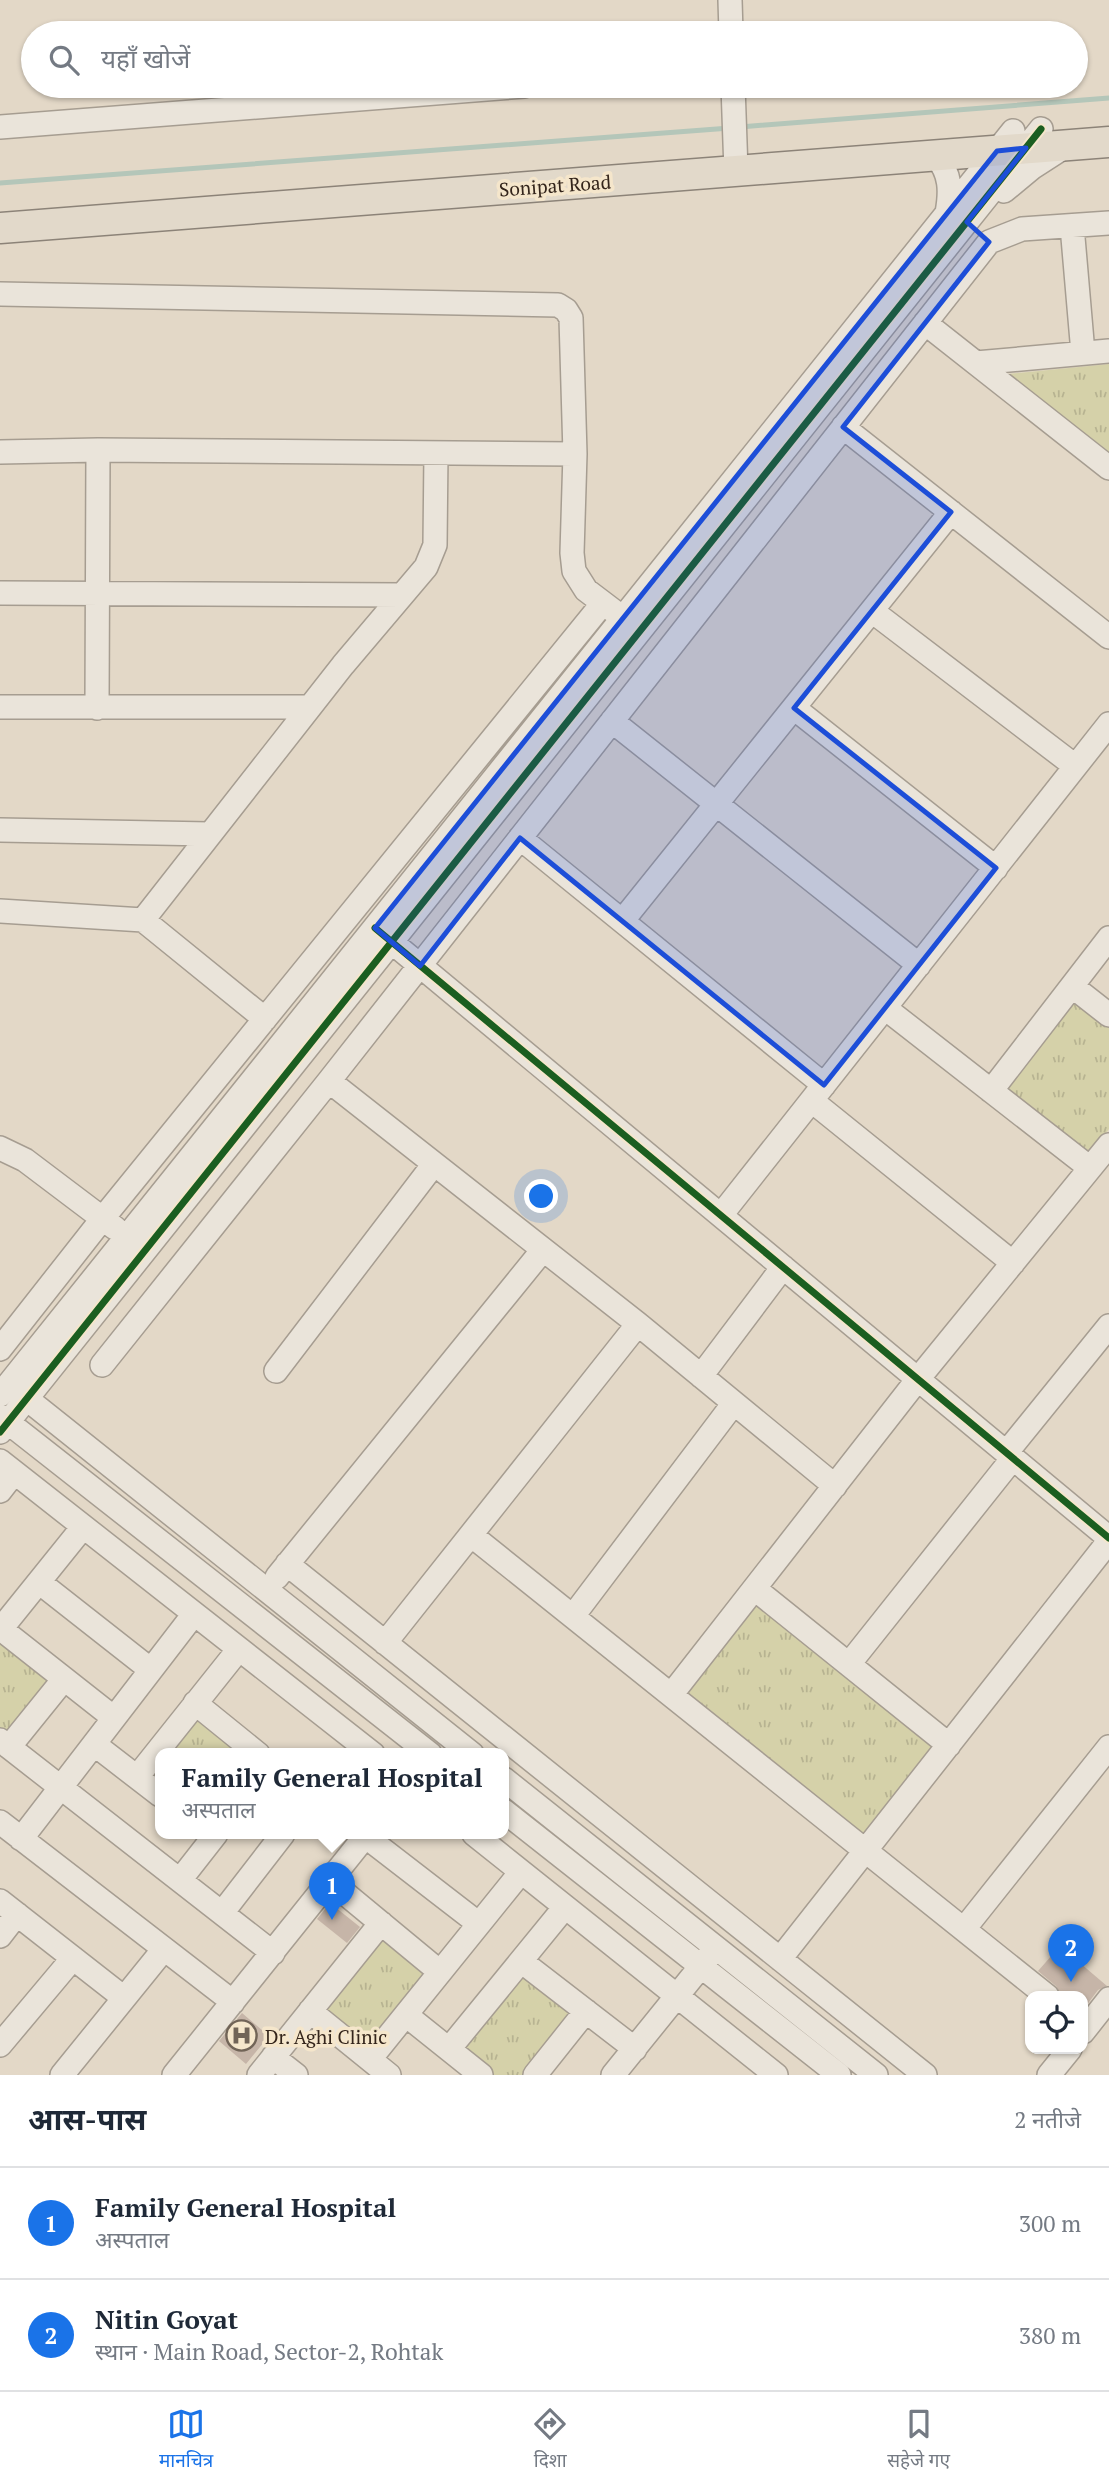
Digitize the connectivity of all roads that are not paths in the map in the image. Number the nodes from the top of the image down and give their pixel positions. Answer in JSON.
{"nodes":[{"id":1,"x":730,"y":0,"type":"edge"},
{"id":2,"x":731,"y":21,"type":"edge"},
{"id":3,"x":371,"y":98,"type":"edge"},
{"id":4,"x":733,"y":98,"type":"edge"},
{"id":5,"x":1109,"y":124,"type":"edge"},
{"id":6,"x":0,"y":127,"type":"edge"},
{"id":7,"x":1019,"y":140,"type":"junction"},
{"id":8,"x":1109,"y":142,"type":"edge"},
{"id":9,"x":735,"y":144,"type":"junction"},
{"id":10,"x":1067,"y":145,"type":"junction"},
{"id":11,"x":936,"y":156,"type":"junction"},
{"id":12,"x":0,"y":209,"type":"edge"},
{"id":13,"x":957,"y":218,"type":"junction"},
{"id":14,"x":1109,"y":223,"type":"edge"},
{"id":15,"x":1072,"y":226,"type":"junction"},
{"id":16,"x":0,"y":228,"type":"edge"},
{"id":17,"x":989,"y":242,"type":"junction"},
{"id":18,"x":0,"y":295,"type":"edge"},
{"id":19,"x":925,"y":323,"type":"junction"},
{"id":20,"x":1109,"y":351,"type":"edge"},
{"id":21,"x":1083,"y":353,"type":"junction"},
{"id":22,"x":976,"y":363,"type":"junction"},
{"id":23,"x":843,"y":427,"type":"junction"},
{"id":24,"x":98,"y":450,"type":"junction"},
{"id":25,"x":0,"y":453,"type":"edge"},
{"id":26,"x":436,"y":453,"type":"junction"},
{"id":27,"x":575,"y":454,"type":"junction"},
{"id":28,"x":1109,"y":468,"type":"edge"},
{"id":29,"x":951,"y":512,"type":"junction"},
{"id":30,"x":0,"y":593,"type":"edge"},
{"id":31,"x":98,"y":593,"type":"junction"},
{"id":32,"x":402,"y":595,"type":"junction"},
{"id":33,"x":603,"y":603,"type":"junction"},
{"id":34,"x":872,"y":611,"type":"junction"},
{"id":35,"x":624,"y":618,"type":"junction"},
{"id":36,"x":1109,"y":637,"type":"edge"},
{"id":37,"x":0,"y":707,"type":"edge"},
{"id":38,"x":309,"y":707,"type":"junction"},
{"id":39,"x":97,"y":708,"type":"junction"},
{"id":40,"x":794,"y":708,"type":"junction"},
{"id":41,"x":612,"y":721,"type":"junction"},
{"id":42,"x":1109,"y":724,"type":"edge"},
{"id":43,"x":1076,"y":766,"type":"junction"},
{"id":44,"x":716,"y":804,"type":"junction"},
{"id":45,"x":0,"y":830,"type":"edge"},
{"id":46,"x":208,"y":834,"type":"junction"},
{"id":47,"x":520,"y":838,"type":"junction"},
{"id":48,"x":996,"y":867,"type":"junction"},
{"id":49,"x":0,"y":911,"type":"edge"},
{"id":50,"x":143,"y":920,"type":"junction"},
{"id":51,"x":623,"y":920,"type":"junction"},
{"id":52,"x":383,"y":935,"type":"junction"},
{"id":53,"x":1109,"y":938,"type":"edge"},
{"id":54,"x":919,"y":965,"type":"junction"},
{"id":55,"x":420,"y":966,"type":"junction"},
{"id":56,"x":1072,"y":986,"type":"junction"},
{"id":57,"x":885,"y":1008,"type":"junction"},
{"id":58,"x":1109,"y":1015,"type":"edge"},
{"id":59,"x":265,"y":1019,"type":"junction"},
{"id":60,"x":329,"y":1081,"type":"junction"},
{"id":61,"x":991,"y":1091,"type":"junction"},
{"id":62,"x":818,"y":1093,"type":"junction"},
{"id":63,"x":1109,"y":1145,"type":"edge"},
{"id":64,"x":0,"y":1148,"type":"edge"},
{"id":65,"x":434,"y":1164,"type":"junction"},
{"id":66,"x":1090,"y":1168,"type":"junction"},
{"id":67,"x":721,"y":1215,"type":"junction"},
{"id":68,"x":103,"y":1219,"type":"junction"},
{"id":69,"x":127,"y":1237,"type":"junction"},
{"id":70,"x":542,"y":1251,"type":"junction"},
{"id":71,"x":1013,"y":1263,"type":"junction"},
{"id":72,"x":783,"y":1267,"type":"junction"},
{"id":73,"x":638,"y":1324,"type":"junction"},
{"id":74,"x":1109,"y":1326,"type":"edge"},
{"id":75,"x":0,"y":1349,"type":"edge"},
{"id":76,"x":1101,"y":1352,"type":"edge"},
{"id":77,"x":102,"y":1365,"type":"dead end"},
{"id":78,"x":276,"y":1371,"type":"dead end"},
{"id":79,"x":701,"y":1376,"type":"junction"},
{"id":80,"x":918,"y":1380,"type":"junction"},
{"id":81,"x":12,"y":1393,"type":"edge"},
{"id":82,"x":734,"y":1403,"type":"junction"},
{"id":83,"x":3,"y":1423,"type":"edge"},
{"id":84,"x":1010,"y":1455,"type":"junction"},
{"id":85,"x":7,"y":1467,"type":"edge"},
{"id":86,"x":835,"y":1486,"type":"junction"},
{"id":87,"x":0,"y":1491,"type":"edge"},
{"id":88,"x":83,"y":1527,"type":"junction"},
{"id":89,"x":471,"y":1535,"type":"junction"},
{"id":90,"x":1109,"y":1539,"type":"edge"},
{"id":91,"x":287,"y":1564,"type":"junction"},
{"id":92,"x":39,"y":1582,"type":"junction"},
{"id":93,"x":755,"y":1589,"type":"junction"},
{"id":94,"x":266,"y":1590,"type":"junction"},
{"id":95,"x":194,"y":1614,"type":"junction"},
{"id":96,"x":573,"y":1616,"type":"junction"},
{"id":97,"x":1,"y":1629,"type":"edge"},
{"id":98,"x":385,"y":1643,"type":"junction"},
{"id":99,"x":239,"y":1649,"type":"junction"},
{"id":100,"x":849,"y":1664,"type":"junction"},
{"id":101,"x":151,"y":1670,"type":"junction"},
{"id":102,"x":64,"y":1679,"type":"junction"},
{"id":103,"x":671,"y":1695,"type":"junction"},
{"id":104,"x":195,"y":1703,"type":"junction"},
{"id":105,"x":114,"y":1718,"type":"junction"},
{"id":106,"x":447,"y":1733,"type":"junction"},
{"id":107,"x":5,"y":1744,"type":"edge"},
{"id":108,"x":94,"y":1744,"type":"junction"},
{"id":109,"x":949,"y":1745,"type":"junction"},
{"id":110,"x":1109,"y":1747,"type":"edge"},
{"id":111,"x":159,"y":1748,"type":"edge"},
{"id":112,"x":251,"y":1748,"type":"edge"},
{"id":113,"x":357,"y":1748,"type":"edge"},
{"id":114,"x":422,"y":1748,"type":"edge"},
{"id":115,"x":435,"y":1748,"type":"edge"},
{"id":116,"x":465,"y":1748,"type":"edge"},
{"id":117,"x":155,"y":1753,"type":"edge"},
{"id":118,"x":136,"y":1777,"type":"junction"},
{"id":119,"x":509,"y":1784,"type":"edge"},
{"id":120,"x":60,"y":1787,"type":"junction"},
{"id":121,"x":155,"y":1792,"type":"edge"},
{"id":122,"x":509,"y":1816,"type":"edge"},
{"id":123,"x":0,"y":1822,"type":"edge"},
{"id":124,"x":21,"y":1839,"type":"junction"},
{"id":125,"x":211,"y":1839,"type":"edge"},
{"id":126,"x":280,"y":1839,"type":"edge"},
{"id":127,"x":363,"y":1839,"type":"edge"},
{"id":128,"x":371,"y":1839,"type":"edge"},
{"id":129,"x":480,"y":1839,"type":"edge"},
{"id":130,"x":866,"y":1851,"type":"junction"},
{"id":131,"x":521,"y":1872,"type":"junction"},
{"id":132,"x":180,"y":1880,"type":"junction"},
{"id":133,"x":330,"y":1881,"type":"junction"},
{"id":134,"x":9,"y":1907,"type":"edge"},
{"id":135,"x":565,"y":1907,"type":"junction"},
{"id":136,"x":222,"y":1913,"type":"junction"},
{"id":137,"x":380,"y":1923,"type":"junction"},
{"id":138,"x":479,"y":1924,"type":"junction"},
{"id":139,"x":964,"y":1929,"type":"junction"},
{"id":140,"x":0,"y":1936,"type":"edge"},
{"id":141,"x":716,"y":1948,"type":"junction"},
{"id":142,"x":164,"y":1949,"type":"junction"},
{"id":143,"x":273,"y":1952,"type":"junction"},
{"id":144,"x":73,"y":1958,"type":"junction"},
{"id":145,"x":780,"y":1959,"type":"junction"},
{"id":146,"x":521,"y":1961,"type":"junction"},
{"id":147,"x":701,"y":1966,"type":"junction"},
{"id":148,"x":440,"y":1972,"type":"junction"},
{"id":149,"x":1041,"y":1991,"type":"edge"},
{"id":150,"x":677,"y":1996,"type":"junction"},
{"id":151,"x":124,"y":1998,"type":"junction"},
{"id":152,"x":1109,"y":1999,"type":"edge"},
{"id":153,"x":233,"y":2002,"type":"junction"},
{"id":154,"x":310,"y":2011,"type":"junction"},
{"id":155,"x":586,"y":2011,"type":"junction"},
{"id":156,"x":406,"y":2015,"type":"junction"},
{"id":157,"x":1088,"y":2023,"type":"edge"},
{"id":158,"x":0,"y":2045,"type":"edge"},
{"id":159,"x":801,"y":2045,"type":"junction"},
{"id":160,"x":449,"y":2049,"type":"junction"},
{"id":161,"x":635,"y":2049,"type":"junction"},
{"id":162,"x":1066,"y":2054,"type":"edge"},
{"id":163,"x":370,"y":2059,"type":"junction"},
{"id":164,"x":266,"y":2066,"type":"edge"},
{"id":165,"x":181,"y":2073,"type":"edge"},
{"id":166,"x":62,"y":2075,"type":"edge"},
{"id":167,"x":296,"y":2075,"type":"edge"},
{"id":168,"x":389,"y":2075,"type":"edge"},
{"id":169,"x":481,"y":2075,"type":"edge"},
{"id":170,"x":535,"y":2075,"type":"edge"},
{"id":171,"x":614,"y":2075,"type":"edge"},
{"id":172,"x":777,"y":2075,"type":"edge"},
{"id":173,"x":839,"y":2075,"type":"edge"},
{"id":174,"x":876,"y":2075,"type":"edge"},
{"id":175,"x":925,"y":2075,"type":"edge"},
{"id":176,"x":1049,"y":2075,"type":"edge"}],
"edges":[{"from":1,"to":2,"type":"street"},
{"from":3,"to":6,"type":"street"},
{"from":4,"to":9,"type":"street"},
{"from":5,"to":7,"type":"main road","name":"Sonipat Road"},
{"from":7,"to":9,"type":"main road","name":"Sonipat Road"},
{"from":7,"to":10,"type":"main road","name":"Sonipat Road"},
{"from":7,"to":11,"type":"main road","name":"Sonipat Road"},
{"from":7,"to":13,"type":"street"},
{"from":8,"to":10,"type":"main road","name":"Sonipat Road"},
{"from":9,"to":11,"type":"main road","name":"Sonipat Road"},
{"from":9,"to":12,"type":"main road","name":"Sonipat Road"},
{"from":9,"to":16,"type":"main road","name":"Sonipat Road"},
{"from":10,"to":13,"type":"street"},
{"from":11,"to":13,"type":"street"},
{"from":13,"to":17,"type":"street"},
{"from":13,"to":35,"type":"street"},
{"from":13,"to":52,"type":"street"},
{"from":14,"to":15,"type":"street"},
{"from":15,"to":17,"type":"street"},
{"from":15,"to":21,"type":"street"},
{"from":17,"to":19,"type":"street"},
{"from":18,"to":27,"type":"street"},
{"from":19,"to":22,"type":"street"},
{"from":19,"to":23,"type":"street"},
{"from":20,"to":21,"type":"street"},
{"from":21,"to":22,"type":"street"},
{"from":22,"to":28,"type":"street"},
{"from":23,"to":29,"type":"street"},
{"from":23,"to":41,"type":"street"},
{"from":24,"to":25,"type":"street"},
{"from":24,"to":26,"type":"street"},
{"from":24,"to":31,"type":"street"},
{"from":26,"to":27,"type":"street"},
{"from":26,"to":32,"type":"street"},
{"from":27,"to":33,"type":"street"},
{"from":29,"to":34,"type":"street"},
{"from":29,"to":36,"type":"street"},
{"from":30,"to":31,"type":"street"},
{"from":31,"to":32,"type":"street"},
{"from":31,"to":39,"type":"street"},
{"from":32,"to":38,"type":"street"},
{"from":33,"to":35,"type":"street"},
{"from":33,"to":59,"type":"street"},
{"from":34,"to":40,"type":"street"},
{"from":34,"to":43,"type":"street"},
{"from":35,"to":52,"type":"street"},
{"from":37,"to":39,"type":"street"},
{"from":38,"to":39,"type":"street"},
{"from":38,"to":46,"type":"street"},
{"from":40,"to":44,"type":"street"},
{"from":40,"to":48,"type":"street"},
{"from":41,"to":44,"type":"street"},
{"from":41,"to":47,"type":"street"},
{"from":42,"to":43,"type":"street"},
{"from":43,"to":48,"type":"street"},
{"from":44,"to":51,"type":"street"},
{"from":44,"to":54,"type":"street"},
{"from":45,"to":46,"type":"street"},
{"from":46,"to":50,"type":"street"},
{"from":47,"to":51,"type":"street"},
{"from":47,"to":55,"type":"street"},
{"from":48,"to":54,"type":"street"},
{"from":49,"to":50,"type":"street"},
{"from":50,"to":59,"type":"street"},
{"from":51,"to":62,"type":"street"},
{"from":52,"to":55,"type":"street"},
{"from":52,"to":69,"type":"street"},
{"from":52,"to":81,"type":"street"},
{"from":53,"to":56,"type":"street"},
{"from":54,"to":57,"type":"street"},
{"from":55,"to":60,"type":"street"},
{"from":55,"to":67,"type":"street"},
{"from":56,"to":58,"type":"street"},
{"from":56,"to":61,"type":"street"},
{"from":57,"to":61,"type":"street"},
{"from":57,"to":62,"type":"street"},
{"from":59,"to":68,"type":"street"},
{"from":60,"to":65,"type":"street"},
{"from":60,"to":77,"type":"street"},
{"from":61,"to":66,"type":"street"},
{"from":62,"to":67,"type":"street"},
{"from":62,"to":71,"type":"street"},
{"from":63,"to":66,"type":"street"},
{"from":64,"to":68,"type":"street"},
{"from":65,"to":70,"type":"street"},
{"from":65,"to":78,"type":"street"},
{"from":66,"to":71,"type":"street"},
{"from":67,"to":72,"type":"street"},
{"from":68,"to":69,"type":"street"},
{"from":68,"to":75,"type":"street"},
{"from":69,"to":81,"type":"street"},
{"from":70,"to":73,"type":"street"},
{"from":70,"to":91,"type":"street"},
{"from":71,"to":80,"type":"street"},
{"from":72,"to":79,"type":"street"},
{"from":72,"to":80,"type":"street"},
{"from":73,"to":79,"type":"street"},
{"from":73,"to":89,"type":"street"},
{"from":74,"to":76,"type":"street"},
{"from":76,"to":84,"type":"street"},
{"from":79,"to":82,"type":"street"},
{"from":80,"to":84,"type":"street"},
{"from":80,"to":86,"type":"street"},
{"from":81,"to":83,"type":"street"},
{"from":81,"to":94,"type":"street"},
{"from":82,"to":86,"type":"street"},
{"from":82,"to":96,"type":"street"},
{"from":83,"to":114,"type":"street"},
{"from":84,"to":90,"type":"street"},
{"from":84,"to":100,"type":"street"},
{"from":85,"to":87,"type":"street"},
{"from":85,"to":88,"type":"street"},
{"from":86,"to":93,"type":"street"},
{"from":88,"to":92,"type":"street"},
{"from":88,"to":95,"type":"street"},
{"from":89,"to":96,"type":"street"},
{"from":89,"to":98,"type":"street"},
{"from":90,"to":109,"type":"street"},
{"from":91,"to":94,"type":"street"},
{"from":91,"to":98,"type":"street"},
{"from":92,"to":97,"type":"street"},
{"from":92,"to":101,"type":"street"},
{"from":93,"to":100,"type":"street"},
{"from":93,"to":103,"type":"street"},
{"from":94,"to":106,"type":"street"},
{"from":95,"to":99,"type":"street"},
{"from":95,"to":101,"type":"street"},
{"from":96,"to":103,"type":"street"},
{"from":97,"to":102,"type":"street"},
{"from":98,"to":145,"type":"street"},
{"from":99,"to":104,"type":"street"},
{"from":99,"to":113,"type":"street"},
{"from":100,"to":109,"type":"street"},
{"from":101,"to":105,"type":"street"},
{"from":102,"to":105,"type":"street"},
{"from":102,"to":107,"type":"street"},
{"from":103,"to":130,"type":"street"},
{"from":104,"to":111,"type":"street"},
{"from":104,"to":112,"type":"street"},
{"from":105,"to":108,"type":"street"},
{"from":106,"to":115,"type":"street"},
{"from":106,"to":116,"type":"street"},
{"from":107,"to":120,"type":"street"},
{"from":108,"to":118,"type":"street"},
{"from":108,"to":120,"type":"street"},
{"from":109,"to":130,"type":"street"},
{"from":110,"to":139,"type":"street"},
{"from":117,"to":118,"type":"street"},
{"from":118,"to":121,"type":"street"},
{"from":119,"to":141,"type":"street"},
{"from":120,"to":124,"type":"street"},
{"from":120,"to":132,"type":"street"},
{"from":122,"to":147,"type":"street"},
{"from":123,"to":124,"type":"street"},
{"from":124,"to":142,"type":"street"},
{"from":125,"to":132,"type":"street"},
{"from":126,"to":136,"type":"street"},
{"from":127,"to":133,"type":"street"},
{"from":128,"to":138,"type":"street"},
{"from":129,"to":131,"type":"street"},
{"from":130,"to":139,"type":"street"},
{"from":130,"to":145,"type":"street"},
{"from":131,"to":135,"type":"street"},
{"from":131,"to":138,"type":"street"},
{"from":132,"to":136,"type":"street"},
{"from":133,"to":137,"type":"street"},
{"from":133,"to":143,"type":"street"},
{"from":134,"to":140,"type":"street"},
{"from":134,"to":144,"type":"street"},
{"from":135,"to":146,"type":"street"},
{"from":135,"to":150,"type":"street"},
{"from":136,"to":143,"type":"street"},
{"from":137,"to":148,"type":"street"},
{"from":137,"to":154,"type":"street"},
{"from":138,"to":148,"type":"street"},
{"from":139,"to":149,"type":"street"},
{"from":141,"to":147,"type":"street"},
{"from":141,"to":174,"type":"street"},
{"from":142,"to":151,"type":"street"},
{"from":142,"to":153,"type":"street"},
{"from":143,"to":153,"type":"street"},
{"from":144,"to":151,"type":"street"},
{"from":144,"to":158,"type":"street"},
{"from":145,"to":175,"type":"street"},
{"from":146,"to":155,"type":"street"},
{"from":146,"to":160,"type":"street"},
{"from":147,"to":150,"type":"street"},
{"from":147,"to":159,"type":"street"},
{"from":148,"to":156,"type":"street"},
{"from":150,"to":161,"type":"street"},
{"from":150,"to":172,"type":"street"},
{"from":151,"to":166,"type":"street"},
{"from":152,"to":157,"type":"street"},
{"from":153,"to":165,"type":"street"},
{"from":154,"to":163,"type":"street"},
{"from":154,"to":164,"type":"street"},
{"from":155,"to":161,"type":"street"},
{"from":155,"to":170,"type":"street"},
{"from":156,"to":160,"type":"street"},
{"from":156,"to":163,"type":"street"},
{"from":159,"to":172,"type":"street"},
{"from":159,"to":173,"type":"street"},
{"from":160,"to":169,"type":"street"},
{"from":161,"to":171,"type":"street"},
{"from":162,"to":176,"type":"street"},
{"from":163,"to":168,"type":"street"},
{"from":164,"to":167,"type":"street"}]}
